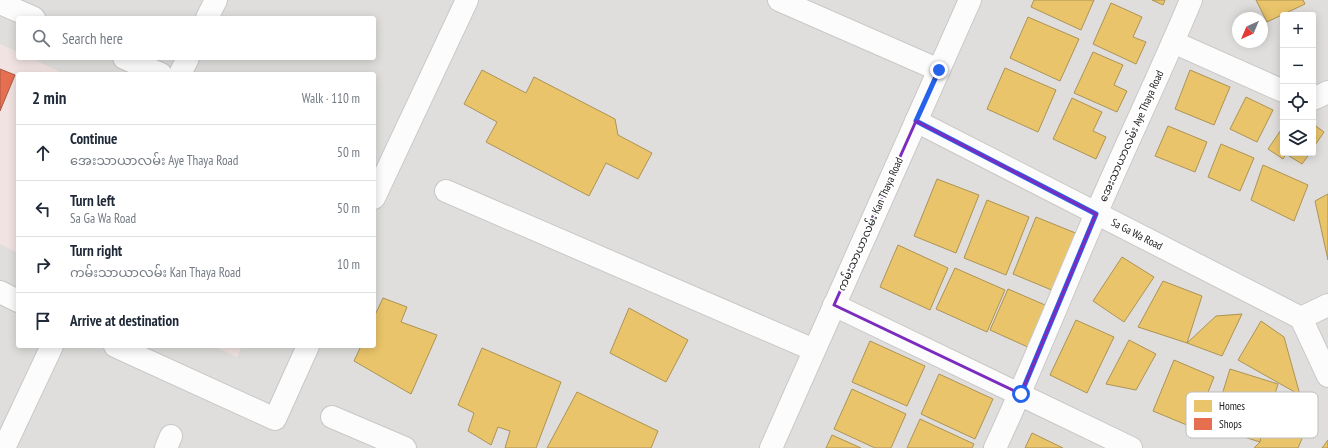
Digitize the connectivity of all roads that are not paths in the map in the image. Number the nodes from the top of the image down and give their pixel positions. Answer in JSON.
{"nodes":[{"id":1,"x":216,"y":0,"type":"edge"},
{"id":2,"x":467,"y":0,"type":"edge"},
{"id":3,"x":779,"y":0,"type":"edge"},
{"id":4,"x":970,"y":0,"type":"edge"},
{"id":5,"x":1191,"y":0,"type":"edge"},
{"id":6,"x":0,"y":3,"type":"edge"},
{"id":7,"x":29,"y":16,"type":"edge"},
{"id":8,"x":208,"y":16,"type":"edge"},
{"id":9,"x":1173,"y":42,"type":"junction"},
{"id":10,"x":129,"y":60,"type":"edge"},
{"id":11,"x":187,"y":60,"type":"edge"},
{"id":12,"x":939,"y":70,"type":"junction"},
{"id":13,"x":156,"y":72,"type":"edge"},
{"id":14,"x":181,"y":72,"type":"edge"},
{"id":15,"x":1280,"y":90,"type":"edge"},
{"id":16,"x":1328,"y":92,"type":"edge"},
{"id":17,"x":1316,"y":98,"type":"edge"},
{"id":18,"x":916,"y":121,"type":"junction"},
{"id":19,"x":380,"y":171,"type":"edge"},
{"id":20,"x":376,"y":189,"type":"edge"},
{"id":21,"x":446,"y":191,"type":"dead end"},
{"id":22,"x":1096,"y":214,"type":"junction"},
{"id":23,"x":0,"y":292,"type":"edge"},
{"id":24,"x":16,"y":300,"type":"edge"},
{"id":25,"x":834,"y":305,"type":"junction"},
{"id":26,"x":1328,"y":305,"type":"edge"},
{"id":27,"x":1300,"y":318,"type":"junction"},
{"id":28,"x":51,"y":348,"type":"edge"},
{"id":29,"x":119,"y":348,"type":"edge"},
{"id":30,"x":307,"y":348,"type":"edge"},
{"id":31,"x":814,"y":350,"type":"junction"},
{"id":32,"x":1328,"y":376,"type":"edge"},
{"id":33,"x":1021,"y":394,"type":"junction"},
{"id":34,"x":332,"y":417,"type":"dead end"},
{"id":35,"x":4,"y":448,"type":"edge"},
{"id":36,"x":405,"y":448,"type":"edge"},
{"id":37,"x":771,"y":448,"type":"edge"},
{"id":38,"x":996,"y":448,"type":"edge"},
{"id":39,"x":1131,"y":448,"type":"edge"}],
"edges":[{"from":1,"to":8,"type":"street"},
{"from":2,"to":19,"type":"street"},
{"from":3,"to":12,"type":"street"},
{"from":4,"to":12,"type":"street","name":"ကမ်းသာယာလမ်း Kan Thaya Road"},
{"from":5,"to":9,"type":"street","name":"အေးသာယာလမ်း Aye Thaya Road"},
{"from":6,"to":7,"type":"street"},
{"from":9,"to":15,"type":"street"},
{"from":9,"to":22,"type":"street","name":"အေးသာယာလမ်း Aye Thaya Road"},
{"from":10,"to":13,"type":"street"},
{"from":11,"to":14,"type":"street"},
{"from":12,"to":18,"type":"street","name":"ကမ်းသာယာလမ်း Kan Thaya Road"},
{"from":16,"to":17,"type":"street"},
{"from":18,"to":22,"type":"street","name":"Sa Ga Wa Road"},
{"from":18,"to":25,"type":"street","name":"ကမ်းသာယာလမ်း Kan Thaya Road"},
{"from":19,"to":20,"type":"street"},
{"from":21,"to":31,"type":"street"},
{"from":22,"to":27,"type":"street","name":"Sa Ga Wa Road"},
{"from":22,"to":33,"type":"street","name":"အေးသာယာလမ်း Aye Thaya Road"},
{"from":23,"to":24,"type":"street"},
{"from":25,"to":31,"type":"street","name":"ကမ်းသာယာလမ်း Kan Thaya Road"},
{"from":25,"to":33,"type":"street"},
{"from":26,"to":27,"type":"street"},
{"from":27,"to":32,"type":"street"},
{"from":28,"to":35,"type":"street"},
{"from":29,"to":30,"type":"street"},
{"from":31,"to":37,"type":"street","name":"ကမ်းသာယာလမ်း Kan Thaya Road"},
{"from":33,"to":38,"type":"street","name":"အေးသာယာလမ်း Aye Thaya Road"},
{"from":33,"to":39,"type":"street"},
{"from":34,"to":36,"type":"street"}]}
